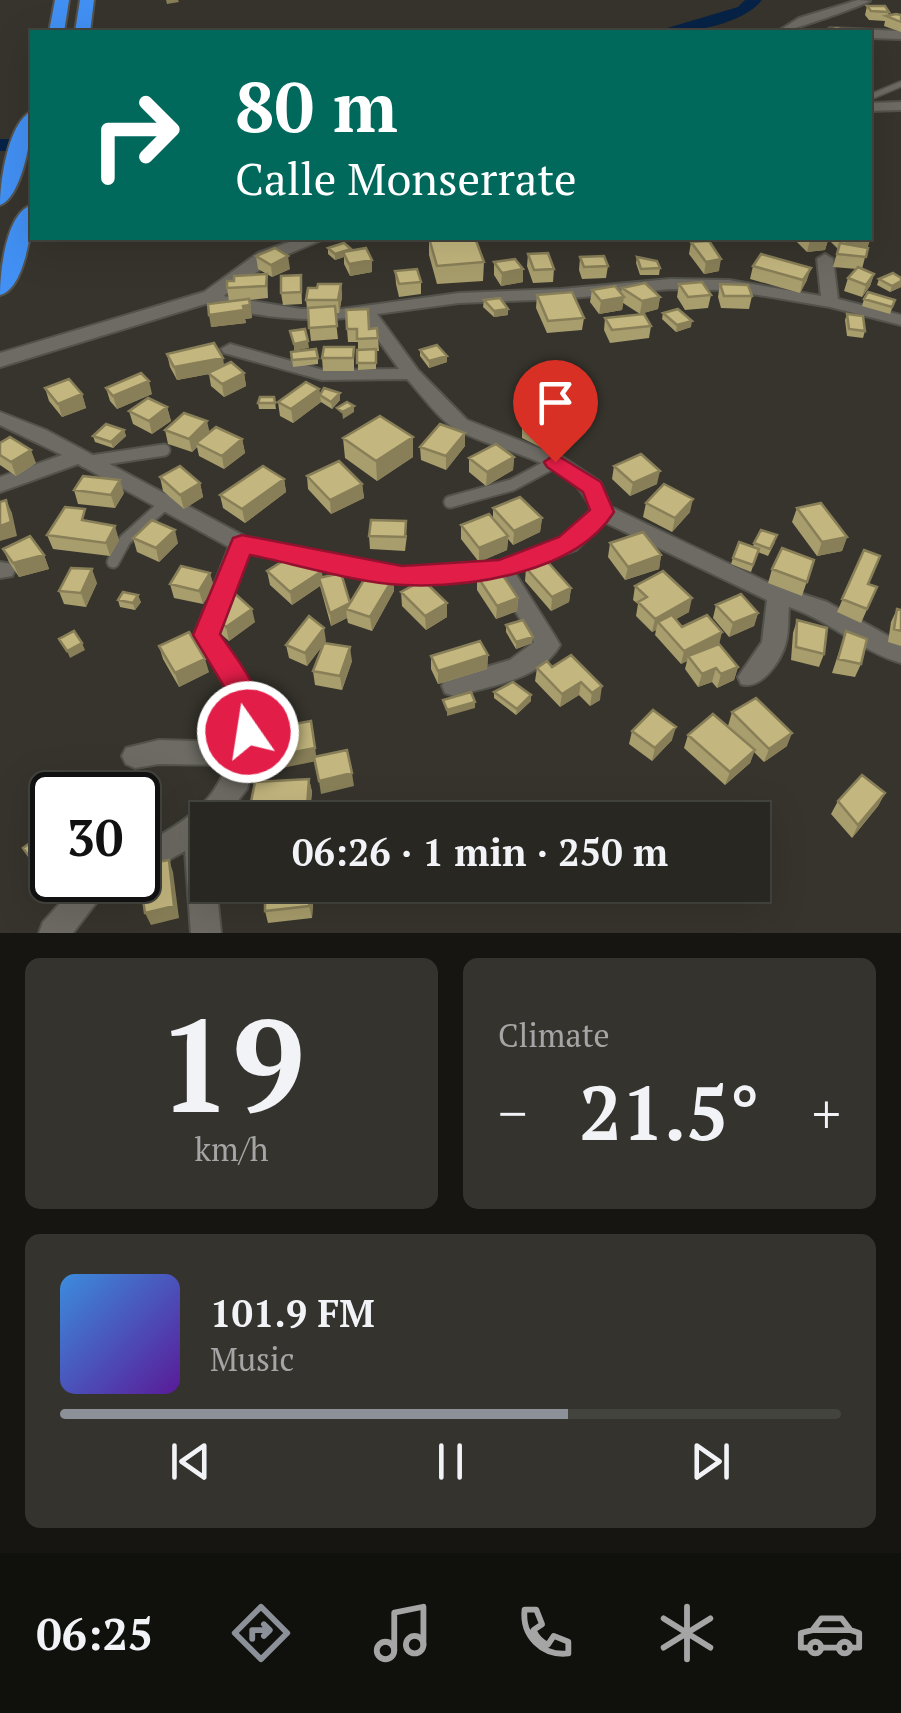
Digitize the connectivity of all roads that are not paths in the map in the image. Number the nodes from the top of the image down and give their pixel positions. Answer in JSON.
{"nodes":[{"id":1,"x":62,"y":0,"type":"edge"},
{"id":2,"x":865,"y":1,"type":"edge"},
{"id":3,"x":58,"y":25,"type":"edge"},
{"id":4,"x":786,"y":30,"type":"edge"},
{"id":5,"x":872,"y":34,"type":"edge"},
{"id":6,"x":901,"y":35,"type":"edge"},
{"id":7,"x":901,"y":84,"type":"edge"},
{"id":8,"x":872,"y":95,"type":"edge"},
{"id":9,"x":901,"y":106,"type":"edge"},
{"id":10,"x":872,"y":107,"type":"edge"},
{"id":11,"x":30,"y":121,"type":"edge"},
{"id":12,"x":0,"y":199,"type":"edge"},
{"id":13,"x":30,"y":216,"type":"edge"},
{"id":14,"x":312,"y":240,"type":"edge"},
{"id":15,"x":825,"y":259,"type":"dead end"},
{"id":16,"x":0,"y":288,"type":"edge"},
{"id":17,"x":211,"y":296,"type":"junction"},
{"id":18,"x":837,"y":305,"type":"junction"},
{"id":19,"x":366,"y":311,"type":"junction"},
{"id":20,"x":901,"y":320,"type":"edge"},
{"id":21,"x":230,"y":350,"type":"dead end"},
{"id":22,"x":0,"y":360,"type":"edge"},
{"id":23,"x":412,"y":374,"type":"junction"},
{"id":24,"x":0,"y":418,"type":"edge"},
{"id":25,"x":164,"y":450,"type":"dead end"},
{"id":26,"x":80,"y":460,"type":"junction"},
{"id":27,"x":555,"y":462,"type":"junction"},
{"id":28,"x":0,"y":485,"type":"edge"},
{"id":29,"x":450,"y":502,"type":"dead end"},
{"id":30,"x":164,"y":504,"type":"junction"},
{"id":31,"x":602,"y":512,"type":"junction"},
{"id":32,"x":242,"y":544,"type":"junction"},
{"id":33,"x":113,"y":562,"type":"dead end"},
{"id":34,"x":501,"y":569,"type":"junction"},
{"id":35,"x":779,"y":594,"type":"junction"},
{"id":36,"x":901,"y":653,"type":"edge"},
{"id":37,"x":750,"y":677,"type":"dead end"},
{"id":38,"x":454,"y":686,"type":"dead end"},
{"id":39,"x":242,"y":754,"type":"junction"},
{"id":40,"x":135,"y":756,"type":"dead end"},
{"id":41,"x":222,"y":802,"type":"edge"},
{"id":42,"x":190,"y":832,"type":"edge"},
{"id":43,"x":160,"y":851,"type":"edge"},
{"id":44,"x":79,"y":902,"type":"edge"},
{"id":45,"x":203,"y":902,"type":"edge"},
{"id":46,"x":54,"y":933,"type":"edge"},
{"id":47,"x":206,"y":933,"type":"edge"}],
"edges":[{"from":1,"to":3,"type":"highway"},
{"from":2,"to":4,"type":"street"},
{"from":5,"to":6,"type":"street"},
{"from":7,"to":8,"type":"lane"},
{"from":9,"to":10,"type":"street"},
{"from":11,"to":12,"type":"highway"},
{"from":13,"to":16,"type":"highway"},
{"from":14,"to":17,"type":"street"},
{"from":15,"to":18,"type":"street"},
{"from":17,"to":19,"type":"street"},
{"from":17,"to":22,"type":"street"},
{"from":18,"to":19,"type":"street"},
{"from":18,"to":20,"type":"street"},
{"from":19,"to":23,"type":"street"},
{"from":21,"to":23,"type":"street"},
{"from":23,"to":27,"type":"street"},
{"from":24,"to":26,"type":"street"},
{"from":25,"to":26,"type":"lane"},
{"from":26,"to":28,"type":"street"},
{"from":26,"to":30,"type":"street"},
{"from":27,"to":29,"type":"lane"},
{"from":27,"to":31,"type":"street"},
{"from":30,"to":32,"type":"street"},
{"from":30,"to":33,"type":"lane"},
{"from":31,"to":34,"type":"street"},
{"from":31,"to":35,"type":"street"},
{"from":32,"to":34,"type":"street"},
{"from":32,"to":39,"type":"street"},
{"from":34,"to":38,"type":"street"},
{"from":35,"to":36,"type":"street"},
{"from":35,"to":37,"type":"street"},
{"from":39,"to":40,"type":"street"},
{"from":39,"to":41,"type":"street"},
{"from":42,"to":43,"type":"street"},
{"from":44,"to":46,"type":"street"},
{"from":45,"to":47,"type":"street"}]}
